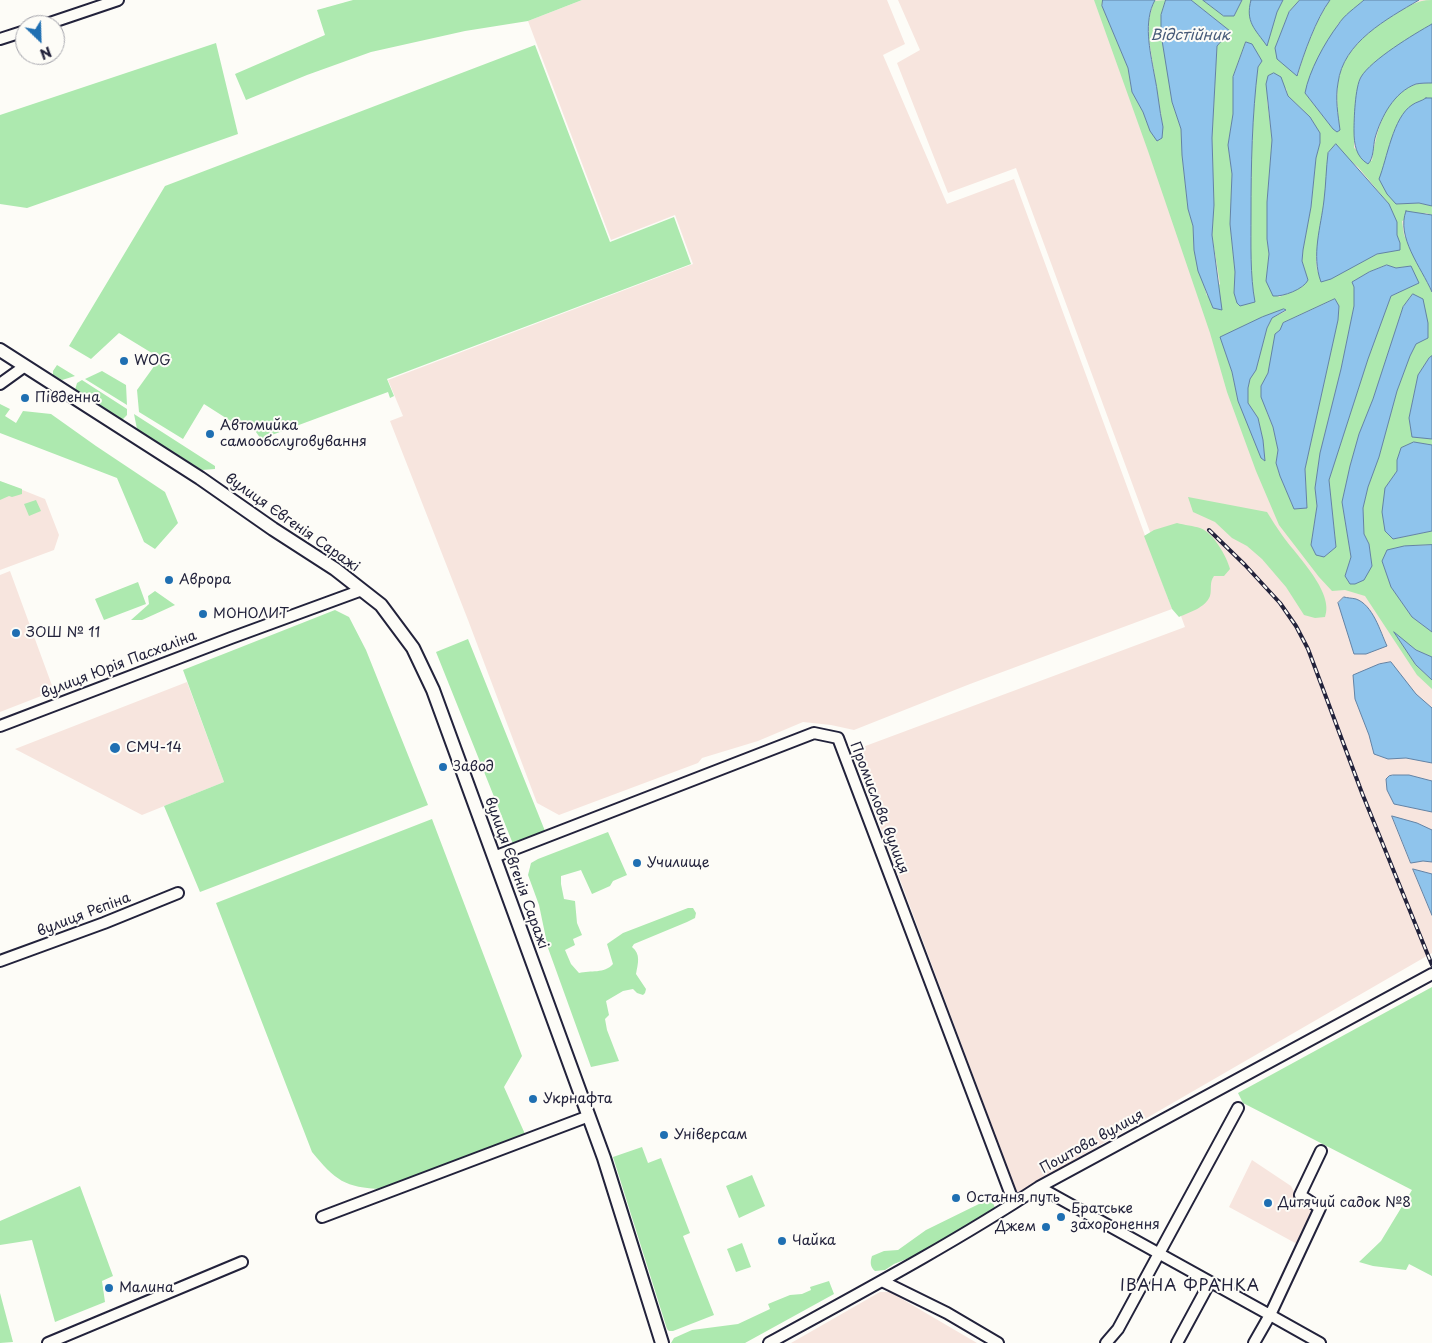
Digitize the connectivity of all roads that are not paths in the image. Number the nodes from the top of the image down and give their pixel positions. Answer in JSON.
{"nodes":[{"id":1,"x":118,"y":0,"type":"edge"},
{"id":2,"x":65,"y":18,"type":"edge"},
{"id":3,"x":15,"y":34,"type":"edge"},
{"id":4,"x":0,"y":39,"type":"edge"},
{"id":5,"x":0,"y":350,"type":"edge"},
{"id":6,"x":25,"y":366,"type":"junction"},
{"id":7,"x":0,"y":384,"type":"edge"},
{"id":8,"x":362,"y":590,"type":"junction"},
{"id":9,"x":0,"y":726,"type":"edge"},
{"id":10,"x":494,"y":857,"type":"junction"},
{"id":11,"x":178,"y":893,"type":"dead end"},
{"id":12,"x":0,"y":961,"type":"edge"},
{"id":13,"x":1432,"y":974,"type":"edge"},
{"id":14,"x":1238,"y":1108,"type":"dead end"},
{"id":15,"x":589,"y":1116,"type":"junction"},
{"id":16,"x":1322,"y":1151,"type":"dead end"},
{"id":17,"x":1039,"y":1187,"type":"junction"},
{"id":18,"x":1014,"y":1203,"type":"junction"},
{"id":19,"x":322,"y":1217,"type":"dead end"},
{"id":20,"x":1158,"y":1253,"type":"junction"},
{"id":21,"x":242,"y":1262,"type":"dead end"},
{"id":22,"x":882,"y":1281,"type":"junction"},
{"id":23,"x":1210,"y":1282,"type":"junction"},
{"id":24,"x":1270,"y":1315,"type":"junction"},
{"id":25,"x":48,"y":1343,"type":"edge"},
{"id":26,"x":662,"y":1343,"type":"edge"},
{"id":27,"x":769,"y":1343,"type":"edge"},
{"id":28,"x":998,"y":1343,"type":"edge"},
{"id":29,"x":1106,"y":1343,"type":"edge"},
{"id":30,"x":1177,"y":1343,"type":"edge"},
{"id":31,"x":1254,"y":1343,"type":"edge"},
{"id":32,"x":1320,"y":1343,"type":"edge"}],
"edges":[{"from":1,"to":2,"type":"street"},
{"from":3,"to":4,"type":"street"},
{"from":5,"to":6,"type":"main road","name":"вулиця Євгенія Саражі"},
{"from":6,"to":7,"type":"street"},
{"from":6,"to":8,"type":"main road","name":"вулиця Євгенія Саражі"},
{"from":8,"to":9,"type":"street","name":"вулиця Юрія Пасхаліна"},
{"from":8,"to":10,"type":"main road","name":"вулиця Євгенія Саражі"},
{"from":10,"to":15,"type":"main road","name":"вулиця Євгенія Саражі"},
{"from":10,"to":18,"type":"street","name":"Промислова вулиця"},
{"from":11,"to":12,"type":"street","name":"вулиця Рєпіна"},
{"from":13,"to":17,"type":"street","name":"Поштова вулиця"},
{"from":14,"to":20,"type":"street"},
{"from":15,"to":19,"type":"street"},
{"from":15,"to":26,"type":"main road","name":"вулиця Євгенія Саражі"},
{"from":16,"to":24,"type":"street"},
{"from":17,"to":18,"type":"street","name":"Поштова вулиця"},
{"from":17,"to":20,"type":"street"},
{"from":18,"to":22,"type":"street","name":"Поштова вулиця"},
{"from":20,"to":23,"type":"street"},
{"from":20,"to":29,"type":"street"},
{"from":21,"to":25,"type":"street"},
{"from":22,"to":27,"type":"street","name":"Поштова вулиця"},
{"from":22,"to":28,"type":"street"},
{"from":23,"to":24,"type":"street"},
{"from":23,"to":30,"type":"street"},
{"from":24,"to":31,"type":"street"},
{"from":24,"to":32,"type":"street"}]}
